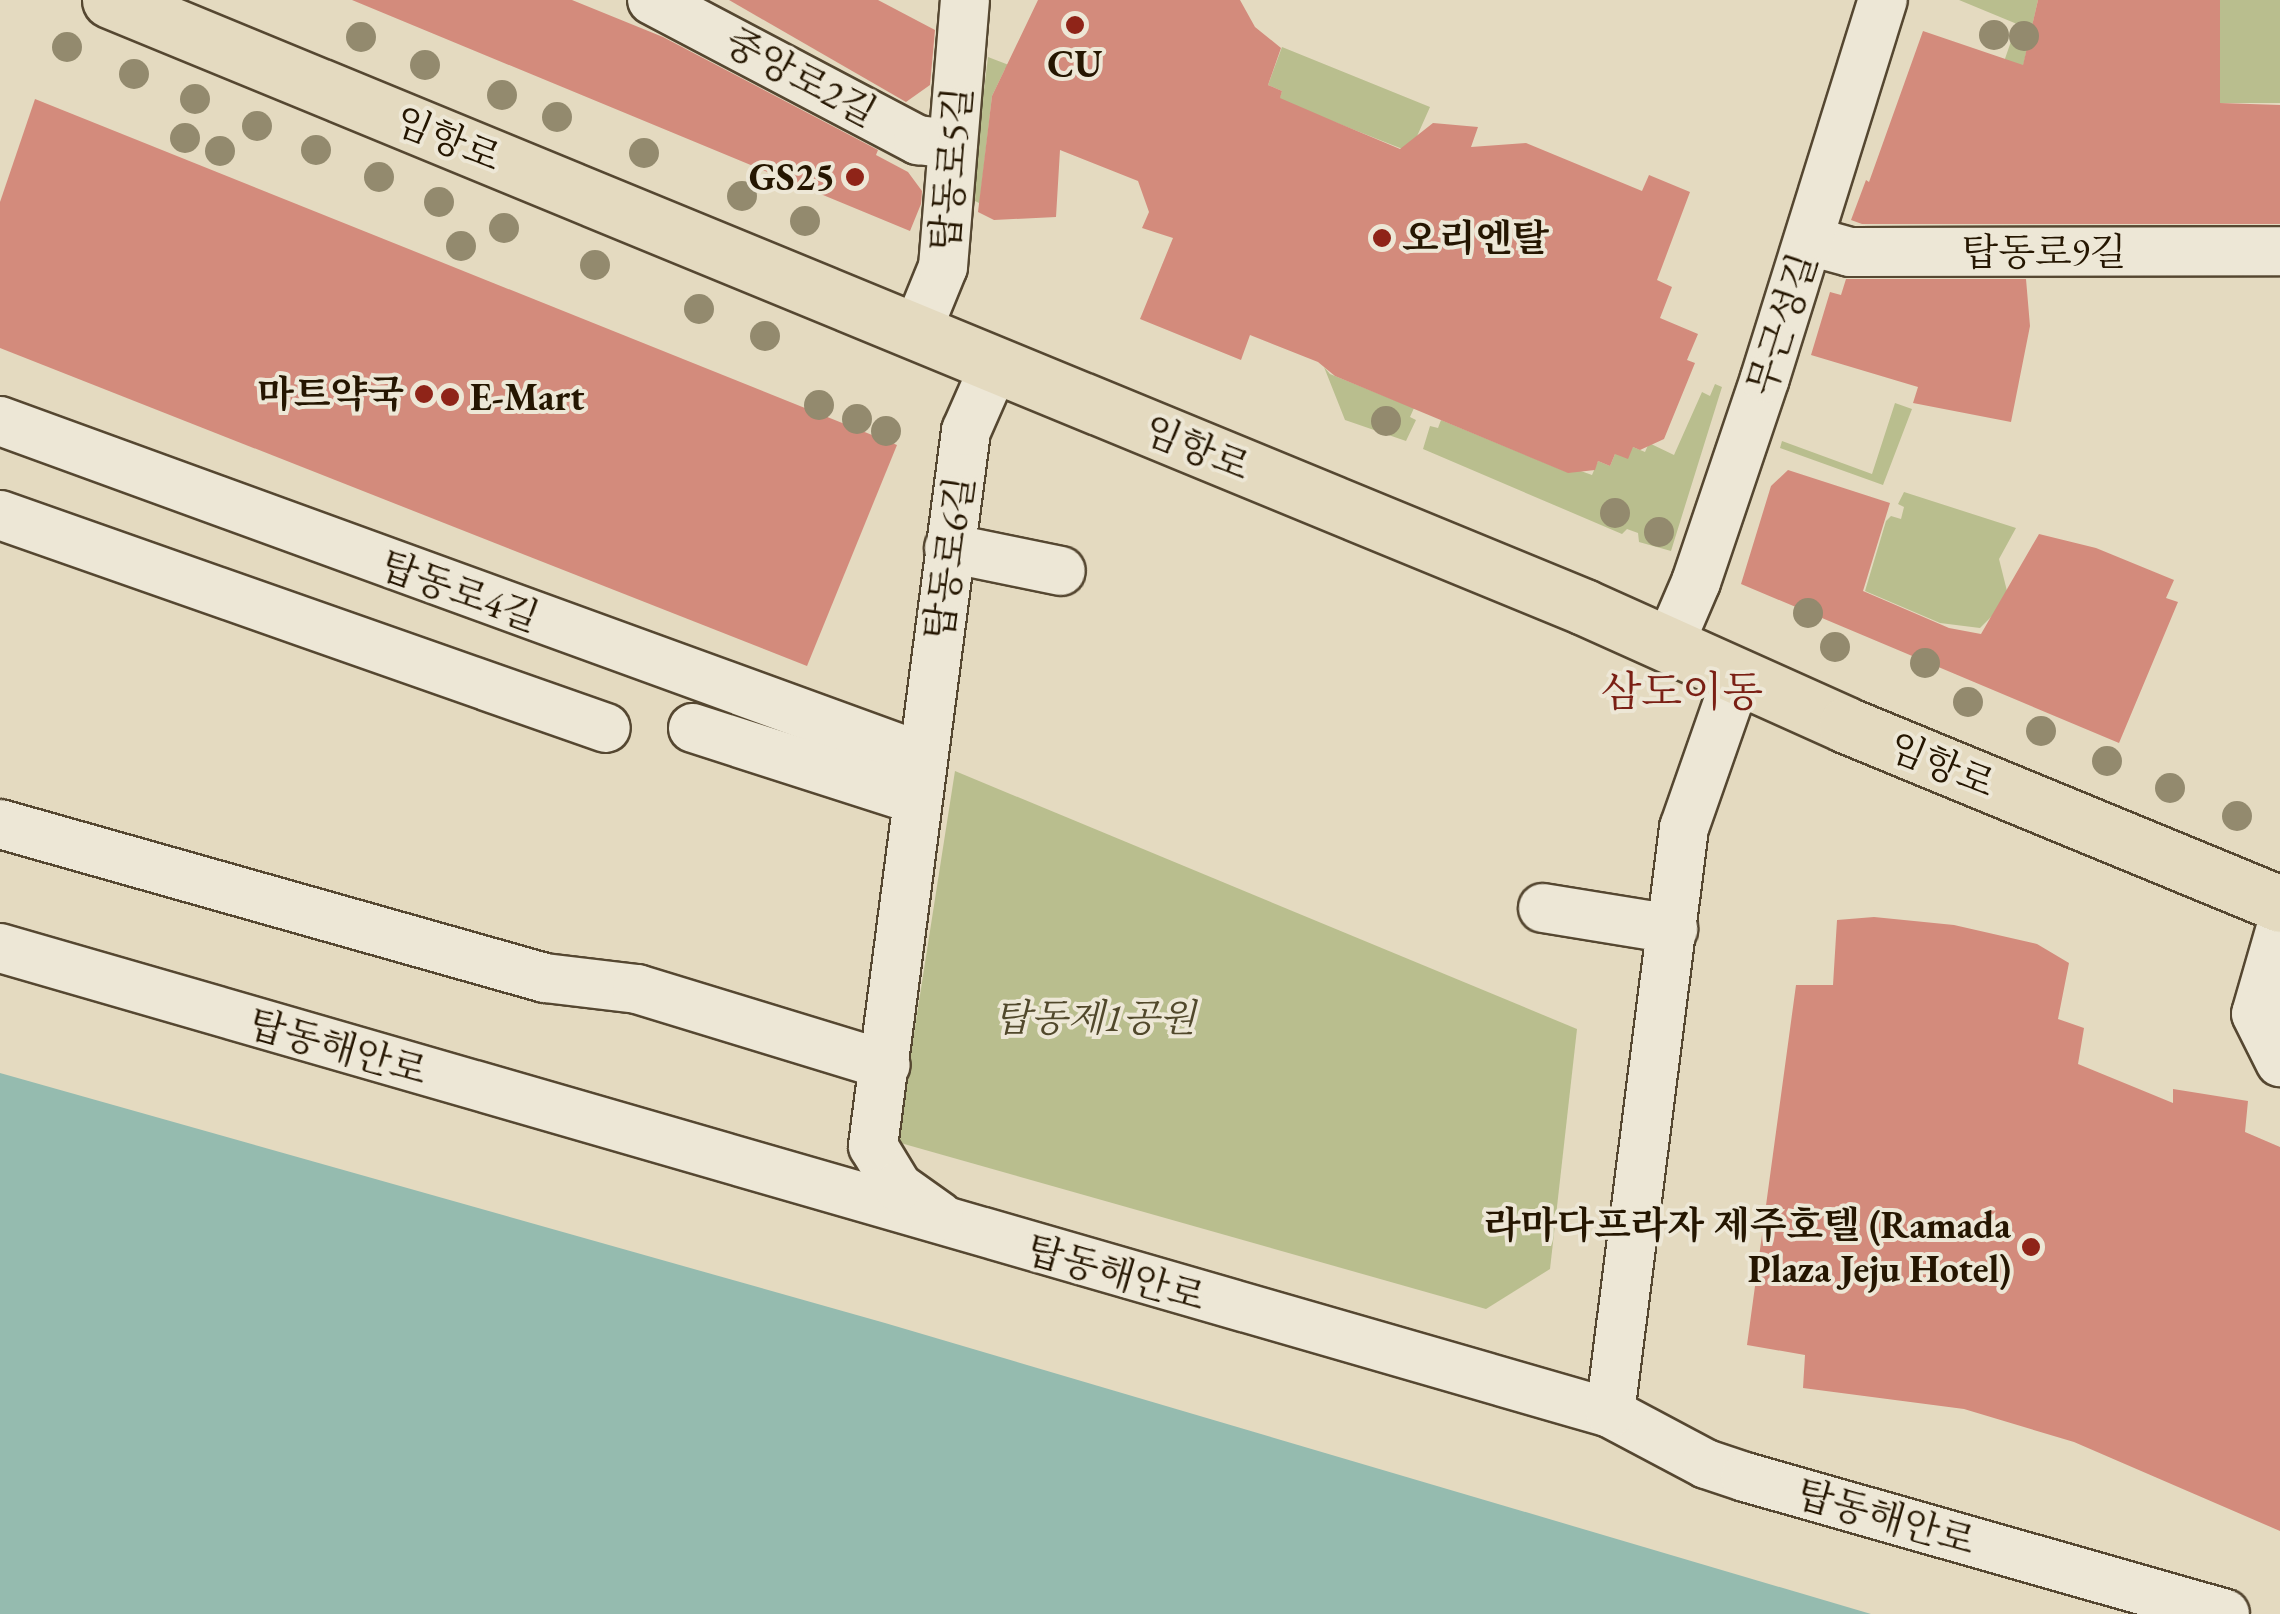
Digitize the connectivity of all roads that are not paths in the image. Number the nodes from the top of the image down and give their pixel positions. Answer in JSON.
{"nodes":[{"id":1,"x":110,"y":0,"type":"edge"},
{"id":2,"x":964,"y":0,"type":"edge"},
{"id":3,"x":1883,"y":0,"type":"edge"},
{"id":4,"x":681,"y":6,"type":"edge"},
{"id":5,"x":953,"y":144,"type":"junction"},
{"id":6,"x":1810,"y":242,"type":"junction"},
{"id":7,"x":2280,"y":251,"type":"edge"},
{"id":8,"x":916,"y":333,"type":"junction"},
{"id":9,"x":995,"y":365,"type":"junction"},
{"id":10,"x":0,"y":421,"type":"edge"},
{"id":11,"x":0,"y":515,"type":"edge"},
{"id":12,"x":949,"y":548,"type":"junction"},
{"id":13,"x":1061,"y":572,"type":"dead end"},
{"id":14,"x":1669,"y":644,"type":"junction"},
{"id":15,"x":1737,"y":677,"type":"junction"},
{"id":16,"x":606,"y":728,"type":"dead end"},
{"id":17,"x":693,"y":728,"type":"dead end"},
{"id":18,"x":920,"y":779,"type":"junction"},
{"id":19,"x":0,"y":824,"type":"edge"},
{"id":20,"x":2280,"y":904,"type":"edge"},
{"id":21,"x":1543,"y":908,"type":"dead end"},
{"id":22,"x":1673,"y":929,"type":"junction"},
{"id":23,"x":2280,"y":931,"type":"edge"},
{"id":24,"x":0,"y":948,"type":"edge"},
{"id":25,"x":2280,"y":1062,"type":"edge"},
{"id":26,"x":886,"y":1064,"type":"junction"},
{"id":27,"x":954,"y":1227,"type":"junction"},
{"id":28,"x":1610,"y":1414,"type":"junction"},
{"id":29,"x":2224,"y":1614,"type":"edge"}],
"edges":[{"from":1,"to":8,"type":"main road","name":"임항로"},
{"from":2,"to":5,"type":"street","name":"탑동로5길"},
{"from":3,"to":6,"type":"street","name":"무근성길"},
{"from":4,"to":5,"type":"street","name":"중앙로2길"},
{"from":5,"to":8,"type":"street","name":"탑동로5길"},
{"from":6,"to":7,"type":"street","name":"탑동로9길"},
{"from":6,"to":14,"type":"street","name":"무근성길"},
{"from":8,"to":9,"type":"main road","name":"임항로"},
{"from":9,"to":12,"type":"street","name":"탑동로6길"},
{"from":9,"to":14,"type":"main road","name":"임항로"},
{"from":10,"to":18,"type":"street","name":"탑동로4길"},
{"from":11,"to":16,"type":"street"},
{"from":12,"to":13,"type":"street"},
{"from":12,"to":18,"type":"street","name":"탑동로6길"},
{"from":14,"to":15,"type":"main road","name":"임항로"},
{"from":15,"to":20,"type":"main road","name":"임항로"},
{"from":15,"to":22,"type":"street"},
{"from":17,"to":18,"type":"street"},
{"from":18,"to":26,"type":"street","name":"탑동로6길"},
{"from":19,"to":26,"type":"street"},
{"from":21,"to":22,"type":"street"},
{"from":22,"to":28,"type":"street"},
{"from":23,"to":25,"type":"street"},
{"from":24,"to":27,"type":"street","name":"탑동해안로"},
{"from":26,"to":27,"type":"street","name":"탑동로6길"},
{"from":27,"to":28,"type":"street","name":"탑동해안로"},
{"from":28,"to":29,"type":"street","name":"탑동해안로"}]}
